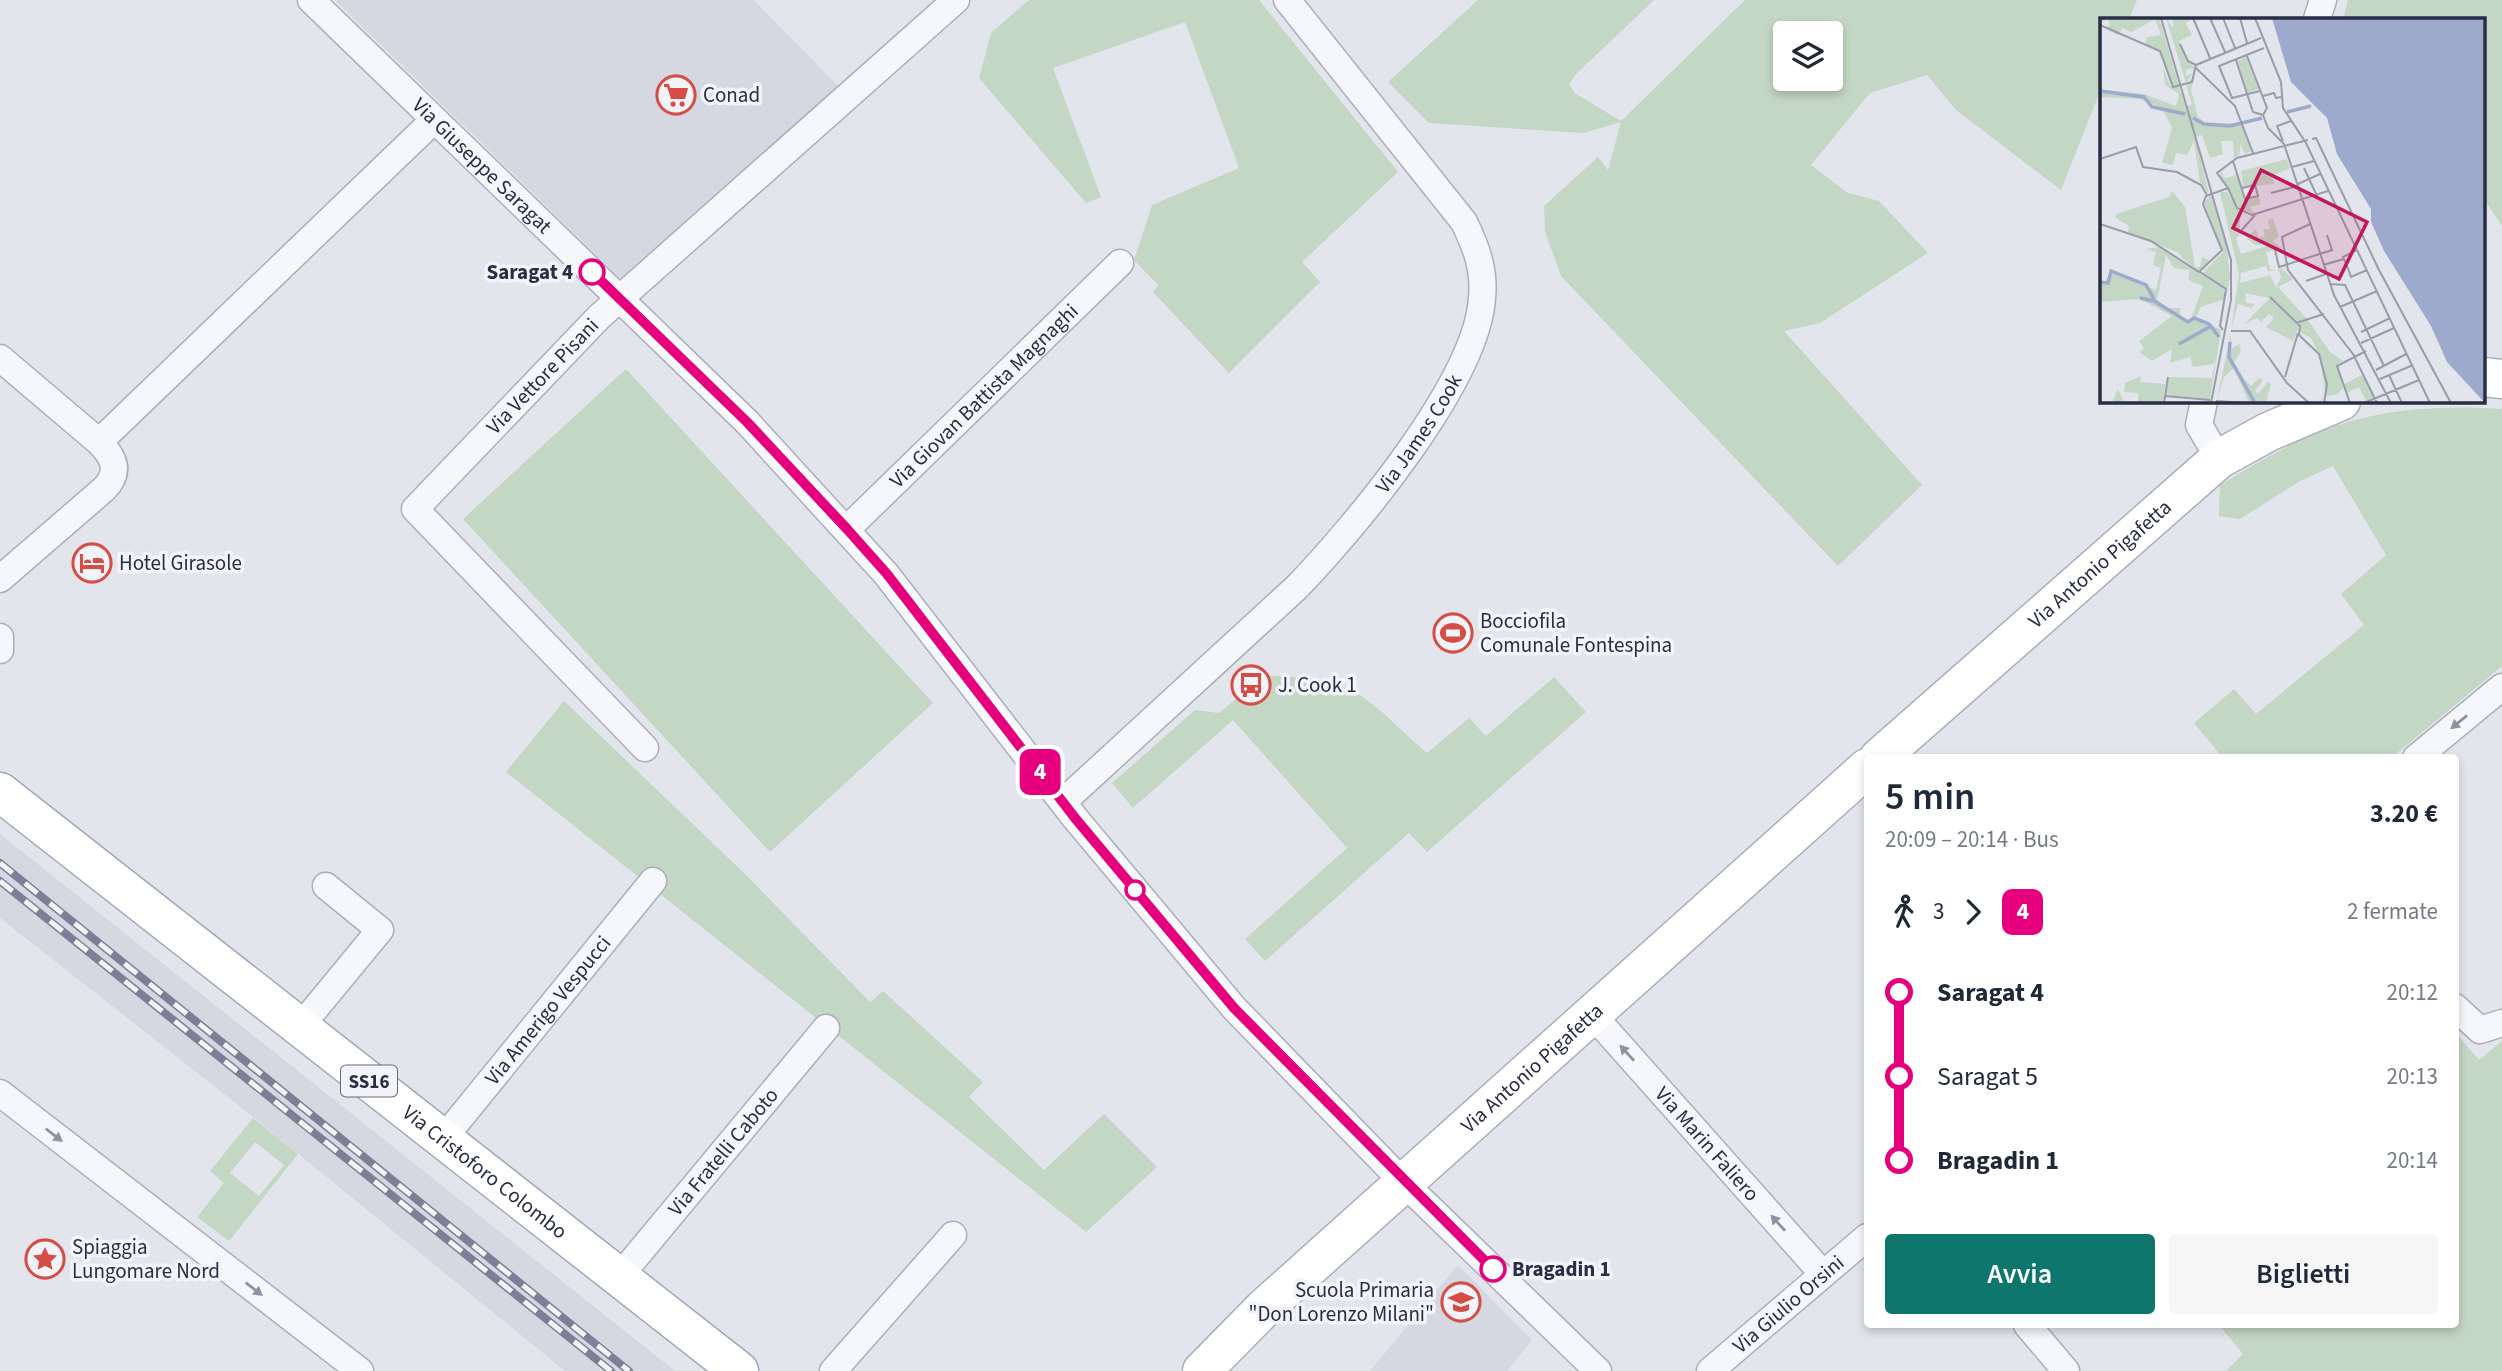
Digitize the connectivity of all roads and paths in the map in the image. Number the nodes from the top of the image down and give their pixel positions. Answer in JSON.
{"nodes":[{"id":1,"x":311,"y":0,"type":"edge"},
{"id":2,"x":956,"y":0,"type":"edge"},
{"id":3,"x":1287,"y":0,"type":"edge"},
{"id":4,"x":2323,"y":0,"type":"edge"},
{"id":5,"x":2317,"y":18,"type":"edge"},
{"id":6,"x":434,"y":120,"type":"junction"},
{"id":7,"x":1120,"y":263,"type":"dead end"},
{"id":8,"x":620,"y":299,"type":"junction"},
{"id":9,"x":0,"y":358,"type":"edge"},
{"id":10,"x":2484,"y":377,"type":"edge"},
{"id":11,"x":2502,"y":379,"type":"edge"},
{"id":12,"x":2204,"y":402,"type":"edge"},
{"id":13,"x":2339,"y":402,"type":"edge"},
{"id":14,"x":99,"y":442,"type":"junction"},
{"id":15,"x":2220,"y":458,"type":"junction"},
{"id":16,"x":847,"y":529,"type":"junction"},
{"id":17,"x":0,"y":579,"type":"edge"},
{"id":18,"x":0,"y":637,"type":"edge"},
{"id":19,"x":0,"y":650,"type":"edge"},
{"id":20,"x":2502,"y":687,"type":"edge"},
{"id":21,"x":645,"y":748,"type":"dead end"},
{"id":22,"x":1884,"y":754,"type":"edge"},
{"id":23,"x":2421,"y":754,"type":"edge"},
{"id":24,"x":1864,"y":771,"type":"edge"},
{"id":25,"x":0,"y":792,"type":"edge"},
{"id":26,"x":1063,"y":802,"type":"junction"},
{"id":27,"x":653,"y":881,"type":"dead end"},
{"id":28,"x":326,"y":886,"type":"dead end"},
{"id":29,"x":2459,"y":1010,"type":"edge"},
{"id":30,"x":1591,"y":1013,"type":"junction"},
{"id":31,"x":2502,"y":1023,"type":"edge"},
{"id":32,"x":300,"y":1027,"type":"junction"},
{"id":33,"x":826,"y":1028,"type":"dead end"},
{"id":34,"x":0,"y":1093,"type":"edge"},
{"id":35,"x":443,"y":1139,"type":"junction"},
{"id":36,"x":1404,"y":1182,"type":"junction"},
{"id":37,"x":953,"y":1234,"type":"dead end"},
{"id":38,"x":1864,"y":1240,"type":"edge"},
{"id":39,"x":1823,"y":1274,"type":"junction"},
{"id":40,"x":619,"y":1277,"type":"junction"},
{"id":41,"x":2030,"y":1328,"type":"edge"},
{"id":42,"x":360,"y":1371,"type":"edge"},
{"id":43,"x":739,"y":1371,"type":"edge"},
{"id":44,"x":833,"y":1371,"type":"edge"},
{"id":45,"x":1202,"y":1371,"type":"edge"},
{"id":46,"x":1598,"y":1371,"type":"edge"},
{"id":47,"x":1710,"y":1371,"type":"edge"},
{"id":48,"x":2066,"y":1371,"type":"edge"}],
"edges":[{"from":1,"to":6,"type":"street","name":"Via Giuseppe Saragat"},
{"from":2,"to":8,"type":"street","name":"Via Vettore Pisani"},
{"from":3,"to":26,"type":"street","name":"Via James Cook"},
{"from":4,"to":5,"type":"street"},
{"from":6,"to":8,"type":"street","name":"Via Giuseppe Saragat"},
{"from":6,"to":14,"type":"street"},
{"from":7,"to":16,"type":"street","name":"Via Giovan Battista Magnaghi"},
{"from":8,"to":16,"type":"street","name":"Via Giuseppe Saragat"},
{"from":8,"to":21,"type":"street","name":"Via Vettore Pisani"},
{"from":9,"to":14,"type":"street"},
{"from":10,"to":11,"type":"main road"},
{"from":12,"to":15,"type":"street"},
{"from":13,"to":15,"type":"main road","name":"Via Antonio Pigafetta"},
{"from":14,"to":17,"type":"street"},
{"from":15,"to":22,"type":"main road","name":"Via Antonio Pigafetta"},
{"from":16,"to":26,"type":"street","name":"Via Giuseppe Saragat"},
{"from":18,"to":19,"type":"street"},
{"from":20,"to":23,"type":"street","one_way":true},
{"from":24,"to":30,"type":"main road","name":"Via Antonio Pigafetta"},
{"from":25,"to":32,"type":"main road","name":"Via Cristoforo Colombo","number":"SS16"},
{"from":26,"to":36,"type":"street","name":"Via Giuseppe Saragat"},
{"from":27,"to":35,"type":"street","name":"Via Amerigo Vespucci"},
{"from":28,"to":32,"type":"street"},
{"from":29,"to":31,"type":"street"},
{"from":30,"to":36,"type":"main road","name":"Via Antonio Pigafetta"},
{"from":39,"to":30,"type":"street","name":"Via Marin Faliero","one_way":true},
{"from":32,"to":35,"type":"main road","name":"Via Cristoforo Colombo","number":"SS16"},
{"from":33,"to":40,"type":"street","name":"Via Fratelli Caboto"},
{"from":34,"to":42,"type":"street","one_way":true},
{"from":35,"to":40,"type":"main road","name":"Via Cristoforo Colombo","number":"SS16"},
{"from":36,"to":45,"type":"main road","name":"Via Antonio Pigafetta"},
{"from":36,"to":46,"type":"street","name":"Via Giuseppe Saragat"},
{"from":37,"to":44,"type":"street"},
{"from":38,"to":39,"type":"street","name":"Via Giulio Orsini"},
{"from":39,"to":47,"type":"street","name":"Via Giulio Orsini"},
{"from":40,"to":43,"type":"main road","name":"Via Cristoforo Colombo","number":"SS16"},
{"from":41,"to":48,"type":"street"}]}
